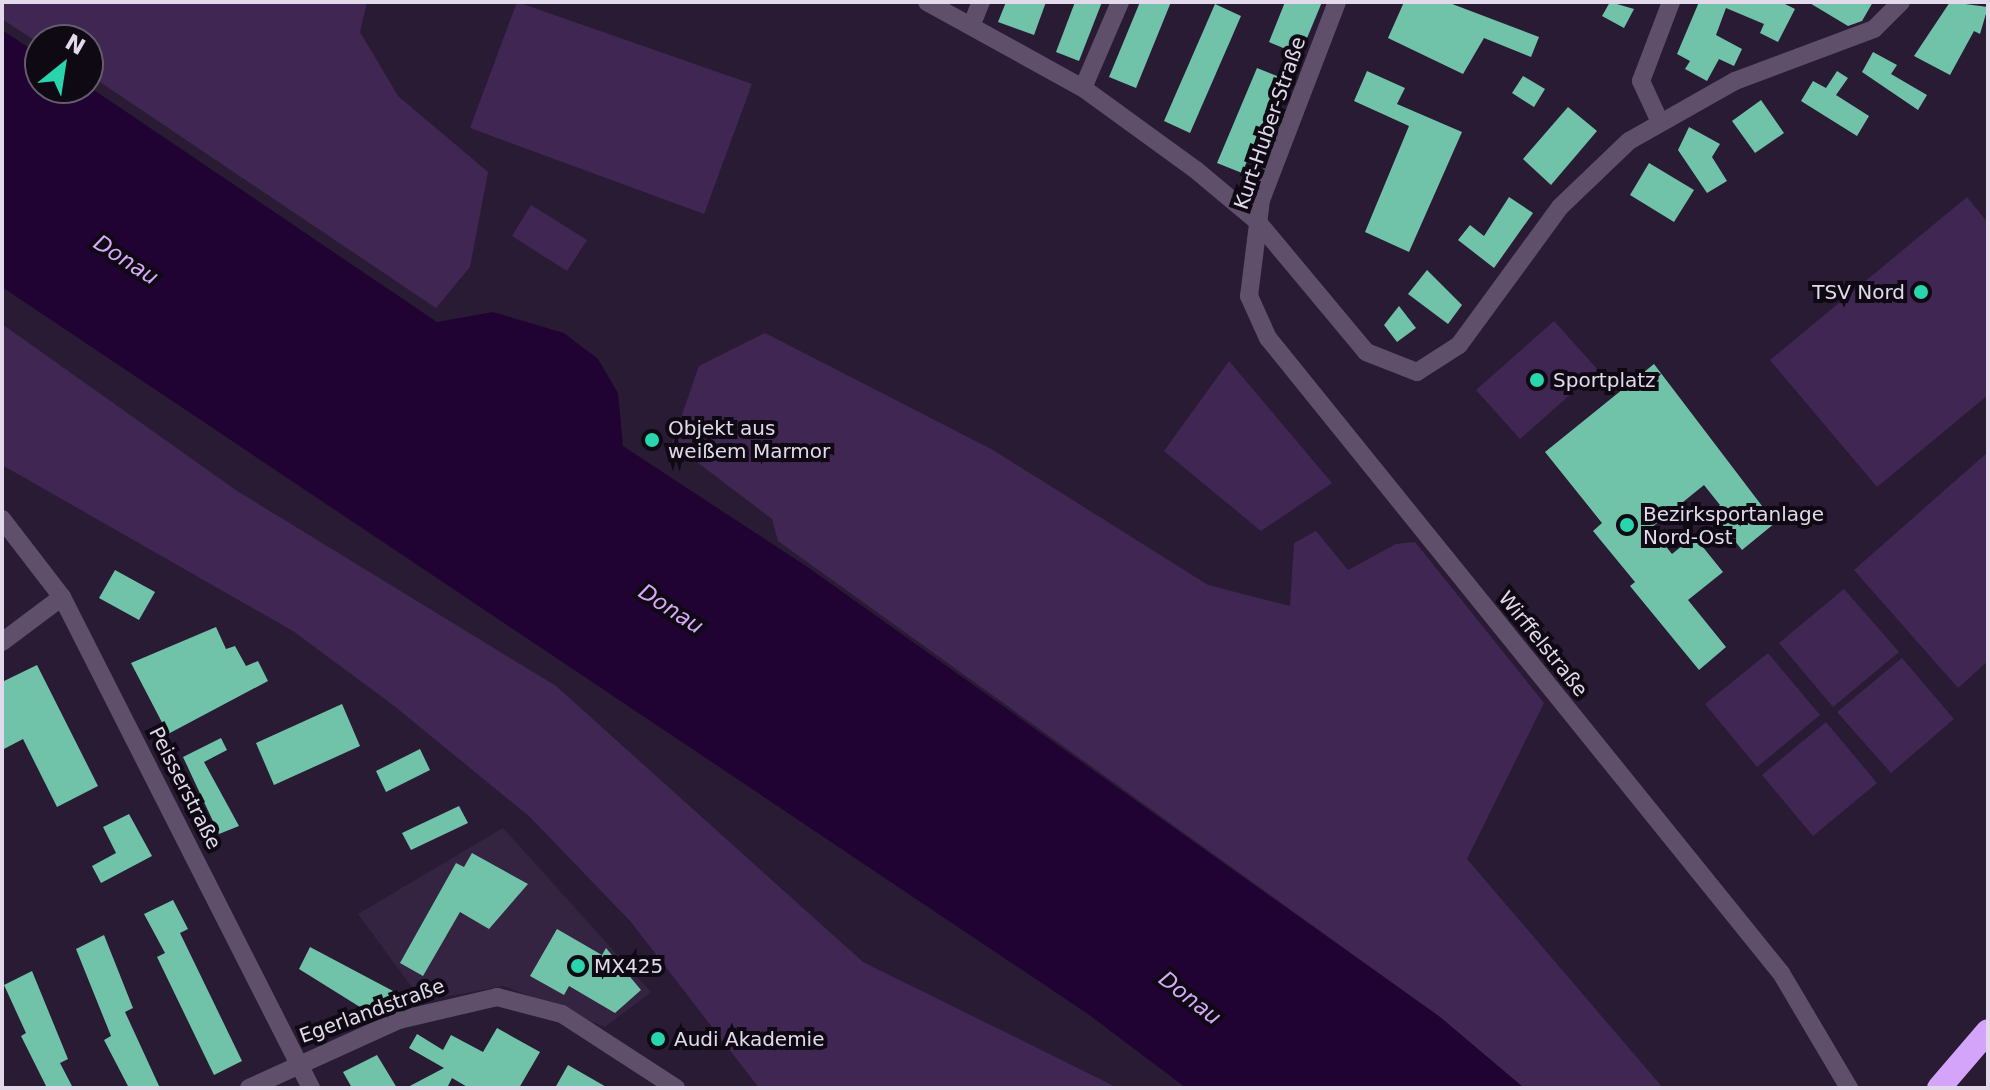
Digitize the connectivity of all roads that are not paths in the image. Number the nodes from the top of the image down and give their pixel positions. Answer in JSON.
{"nodes":[{"id":1,"x":927,"y":2,"type":"edge"},
{"id":2,"x":981,"y":2,"type":"edge"},
{"id":3,"x":1120,"y":2,"type":"edge"},
{"id":4,"x":1337,"y":2,"type":"edge"},
{"id":5,"x":1671,"y":2,"type":"edge"},
{"id":6,"x":1901,"y":2,"type":"edge"},
{"id":7,"x":972,"y":24,"type":"junction"},
{"id":8,"x":1083,"y":88,"type":"junction"},
{"id":9,"x":1659,"y":120,"type":"junction"},
{"id":10,"x":1257,"y":221,"type":"junction"},
{"id":11,"x":1253,"y":261,"type":"joint"},
{"id":12,"x":2,"y":519,"type":"edge"},
{"id":13,"x":62,"y":597,"type":"junction"},
{"id":14,"x":2,"y":642,"type":"edge"},
{"id":15,"x":1988,"y":1031,"type":"edge"},
{"id":16,"x":297,"y":1062,"type":"junction"},
{"id":17,"x":249,"y":1088,"type":"edge"},
{"id":18,"x":311,"y":1088,"type":"edge"},
{"id":19,"x":676,"y":1088,"type":"edge"},
{"id":20,"x":1849,"y":1088,"type":"edge"},
{"id":21,"x":1939,"y":1088,"type":"edge"}],
"edges":[{"from":1,"to":7,"type":"street"},
{"from":2,"to":7,"type":"street"},
{"from":3,"to":8,"type":"street"},
{"from":4,"to":10,"type":"street","name":"Kurt-Huber-Straße"},
{"from":5,"to":9,"type":"street"},
{"from":6,"to":9,"type":"street"},
{"from":7,"to":8,"type":"street"},
{"from":8,"to":10,"type":"street"},
{"from":9,"to":10,"type":"street"},
{"from":10,"to":11,"type":"street","name":"Kurt-Huber-Straße"},
{"from":11,"to":20,"type":"street","name":"Wirffelstraße"},
{"from":12,"to":13,"type":"street","name":"Peisserstraße"},
{"from":13,"to":14,"type":"street"},
{"from":13,"to":16,"type":"street","name":"Peisserstraße"},
{"from":15,"to":21,"type":"highway"},
{"from":16,"to":17,"type":"street","name":"Egerlandstraße"},
{"from":16,"to":18,"type":"street","name":"Peisserstraße"},
{"from":16,"to":19,"type":"street","name":"Egerlandstraße"}]}
